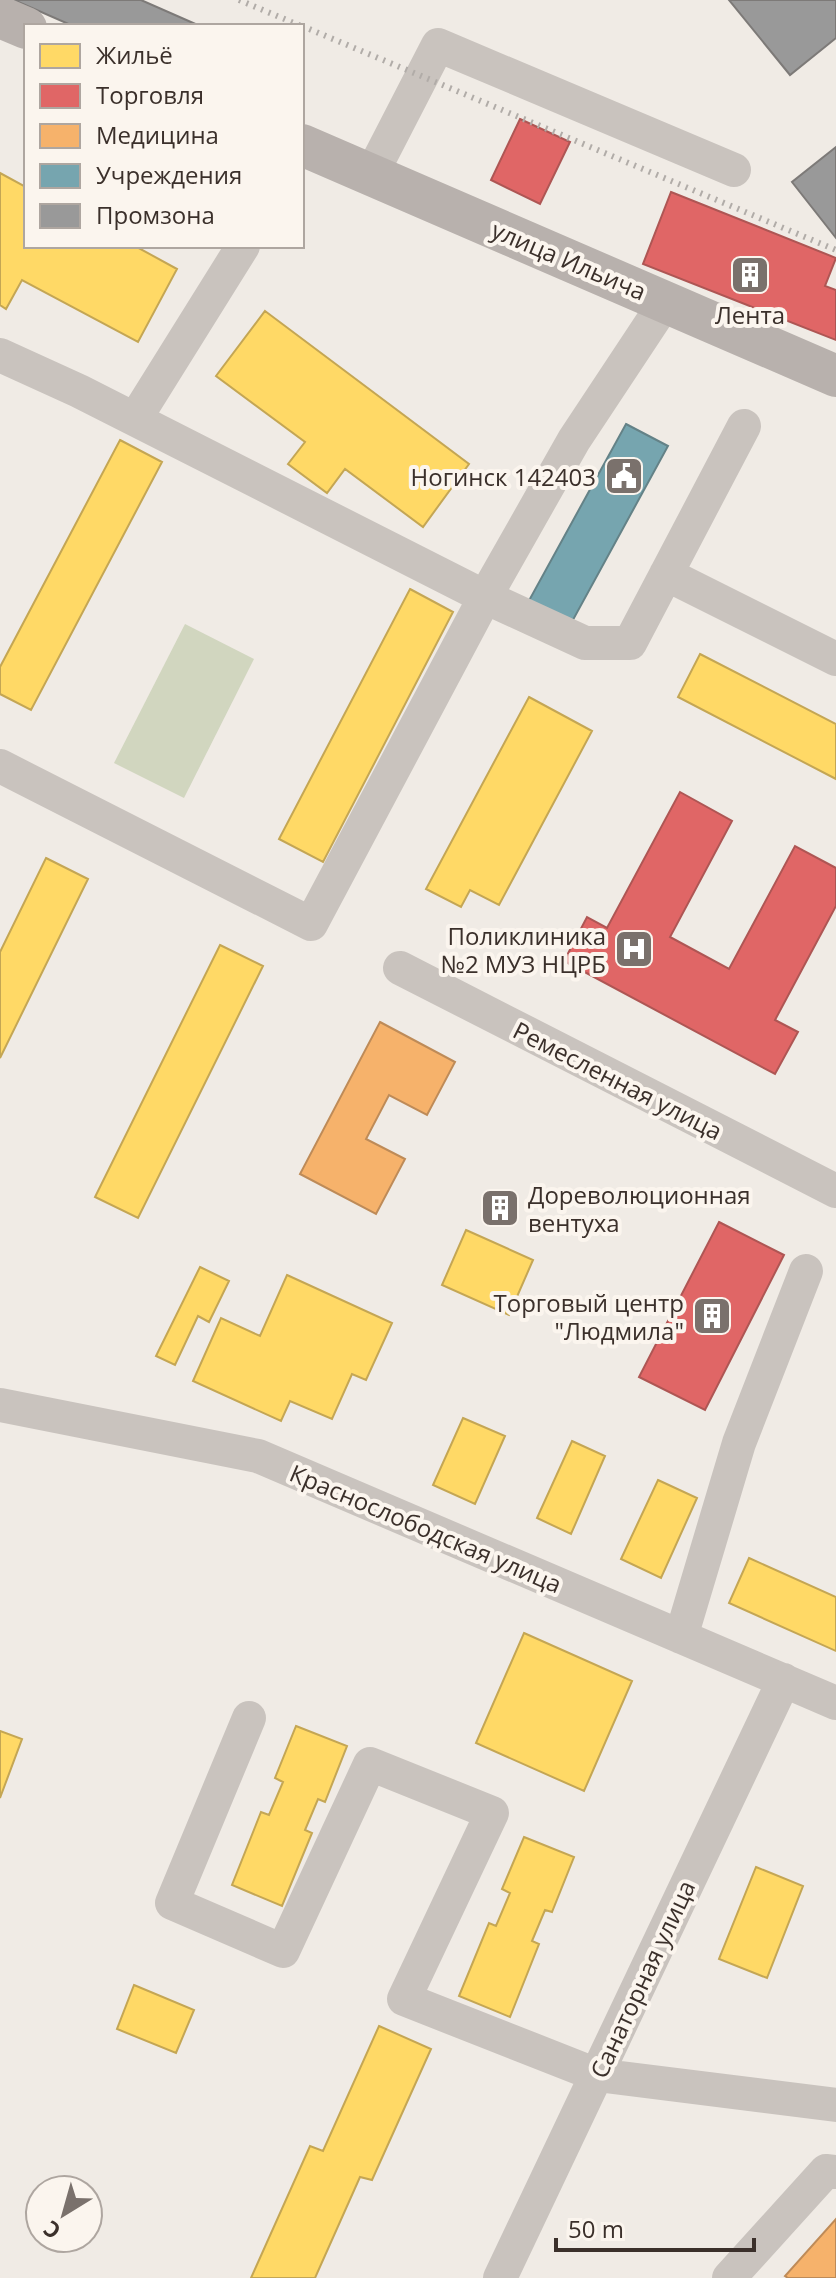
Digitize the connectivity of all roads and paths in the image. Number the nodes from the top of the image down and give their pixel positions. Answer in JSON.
{"nodes":[{"id":1,"x":0,"y":17,"type":"edge"},
{"id":2,"x":24,"y":27,"type":"edge"},
{"id":3,"x":304,"y":147,"type":"edge"},
{"id":4,"x":734,"y":170,"type":"dead end"},
{"id":5,"x":371,"y":175,"type":"junction"},
{"id":6,"x":242,"y":248,"type":"edge"},
{"id":7,"x":666,"y":301,"type":"junction"},
{"id":8,"x":0,"y":355,"type":"edge"},
{"id":9,"x":836,"y":376,"type":"edge"},
{"id":10,"x":135,"y":419,"type":"junction"},
{"id":11,"x":744,"y":426,"type":"dead end"},
{"id":12,"x":666,"y":574,"type":"junction"},
{"id":13,"x":485,"y":597,"type":"junction"},
{"id":14,"x":836,"y":659,"type":"edge"},
{"id":15,"x":0,"y":766,"type":"edge"},
{"id":16,"x":400,"y":968,"type":"dead end"},
{"id":17,"x":836,"y":1191,"type":"edge"},
{"id":18,"x":806,"y":1271,"type":"dead end"},
{"id":19,"x":0,"y":1405,"type":"edge"},
{"id":20,"x":681,"y":1637,"type":"junction"},
{"id":21,"x":784,"y":1680,"type":"junction"},
{"id":22,"x":836,"y":1703,"type":"edge"},
{"id":23,"x":249,"y":1718,"type":"dead end"},
{"id":24,"x":597,"y":2075,"type":"junction"},
{"id":25,"x":836,"y":2105,"type":"edge"},
{"id":26,"x":836,"y":2172,"type":"edge"},
{"id":27,"x":500,"y":2278,"type":"edge"},
{"id":28,"x":729,"y":2278,"type":"edge"}],
"edges":[{"from":1,"to":2,"type":"main road"},
{"from":3,"to":5,"type":"main road","name":"улица Ильича"},
{"from":4,"to":5,"type":"street"},
{"from":5,"to":7,"type":"main road","name":"улица Ильича"},
{"from":6,"to":10,"type":"street"},
{"from":7,"to":9,"type":"main road","name":"улица Ильича"},
{"from":7,"to":13,"type":"street"},
{"from":8,"to":10,"type":"street"},
{"from":10,"to":13,"type":"street"},
{"from":11,"to":12,"type":"street"},
{"from":12,"to":13,"type":"street"},
{"from":12,"to":14,"type":"street"},
{"from":13,"to":15,"type":"street"},
{"from":16,"to":17,"type":"street","name":"Ремесленная улица"},
{"from":18,"to":20,"type":"street"},
{"from":19,"to":20,"type":"street","name":"Краснослободская улица"},
{"from":20,"to":21,"type":"street","name":"Краснослободская улица"},
{"from":21,"to":22,"type":"street","name":"Краснослободская улица"},
{"from":21,"to":24,"type":"street","name":"Санаторная улица"},
{"from":23,"to":24,"type":"street"},
{"from":24,"to":25,"type":"street"},
{"from":24,"to":27,"type":"street","name":"Санаторная улица"},
{"from":26,"to":28,"type":"street"}]}
